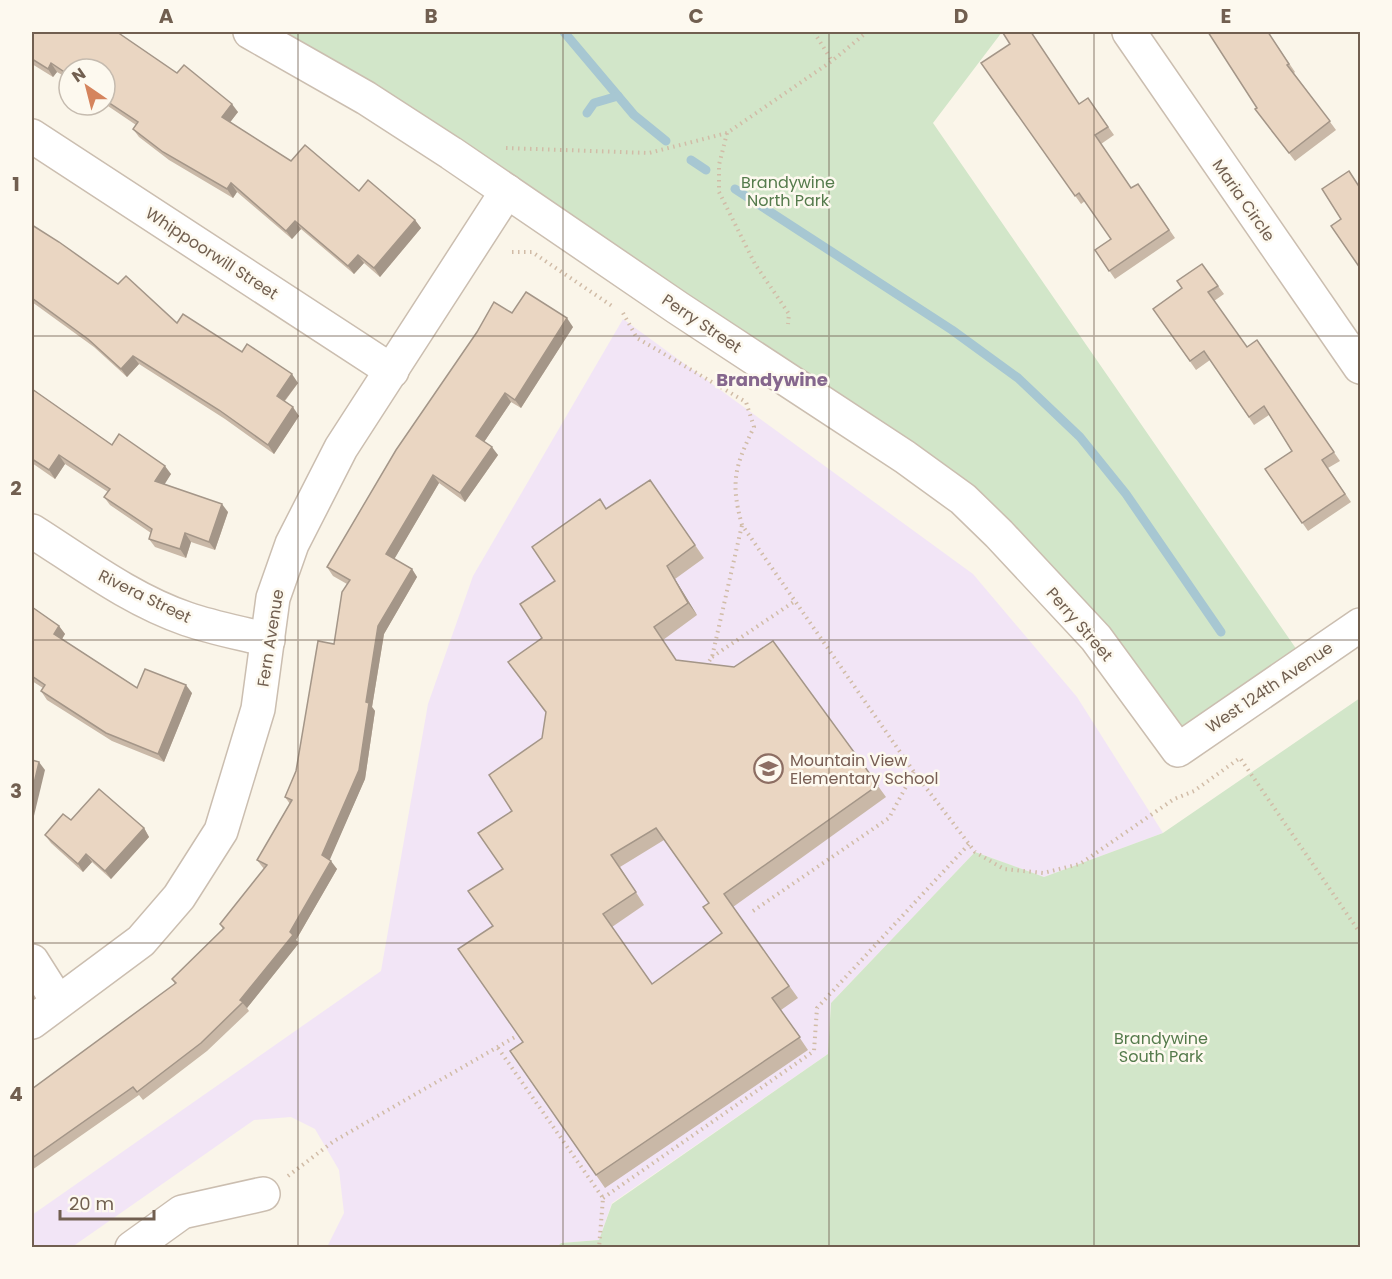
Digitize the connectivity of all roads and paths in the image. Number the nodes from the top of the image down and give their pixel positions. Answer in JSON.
{"nodes":[{"id":1,"x":250,"y":32,"type":"edge"},
{"id":2,"x":814,"y":32,"type":"edge"},
{"id":3,"x":867,"y":32,"type":"edge"},
{"id":4,"x":1129,"y":32,"type":"edge"},
{"id":5,"x":832,"y":61,"type":"junction"},
{"id":6,"x":727,"y":133,"type":"junction"},
{"id":7,"x":32,"y":136,"type":"edge"},
{"id":8,"x":506,"y":148,"type":"dead end"},
{"id":9,"x":507,"y":191,"type":"junction"},
{"id":10,"x":512,"y":252,"type":"dead end"},
{"id":11,"x":788,"y":324,"type":"dead end"},
{"id":12,"x":1360,"y":367,"type":"edge"},
{"id":13,"x":392,"y":371,"type":"junction"},
{"id":14,"x":742,"y":525,"type":"junction"},
{"id":15,"x":32,"y":531,"type":"edge"},
{"id":16,"x":795,"y":601,"type":"junction"},
{"id":17,"x":1360,"y":625,"type":"edge"},
{"id":18,"x":268,"y":639,"type":"junction"},
{"id":19,"x":711,"y":657,"type":"junction"},
{"id":20,"x":702,"y":674,"type":"edge"},
{"id":21,"x":1178,"y":750,"type":"joint"},
{"id":22,"x":914,"y":772,"type":"junction"},
{"id":23,"x":969,"y":844,"type":"junction"},
{"id":24,"x":753,"y":911,"type":"dead end"},
{"id":25,"x":1360,"y":933,"type":"edge"},
{"id":26,"x":32,"y":961,"type":"edge"},
{"id":27,"x":58,"y":1002,"type":"junction"},
{"id":28,"x":32,"y":1022,"type":"edge"},
{"id":29,"x":527,"y":1030,"type":"edge"},
{"id":30,"x":498,"y":1048,"type":"junction"},
{"id":31,"x":263,"y":1194,"type":"joint"},
{"id":32,"x":603,"y":1198,"type":"junction"},
{"id":33,"x":132,"y":1248,"type":"edge"},
{"id":34,"x":599,"y":1248,"type":"edge"}],
"edges":[{"from":1,"to":9,"type":"street","name":"Perry Street"},
{"from":2,"to":5,"type":"path"},
{"from":3,"to":5,"type":"path"},
{"from":4,"to":12,"type":"street","name":"Maria Circle"},
{"from":5,"to":6,"type":"path"},
{"from":6,"to":8,"type":"path"},
{"from":6,"to":11,"type":"path"},
{"from":7,"to":13,"type":"street","name":"Whippoorwill Street"},
{"from":9,"to":13,"type":"street","name":"Fern Avenue"},
{"from":9,"to":21,"type":"street","name":"Perry Street"},
{"from":10,"to":14,"type":"path"},
{"from":13,"to":18,"type":"street","name":"Fern Avenue"},
{"from":14,"to":16,"type":"path"},
{"from":14,"to":19,"type":"path"},
{"from":15,"to":18,"type":"street","name":"Rivera Street"},
{"from":16,"to":19,"type":"path"},
{"from":16,"to":22,"type":"path"},
{"from":17,"to":21,"type":"street","name":"West 124th Avenue"},
{"from":18,"to":27,"type":"street","name":"Fern Avenue"},
{"from":19,"to":20,"type":"path"},
{"from":22,"to":23,"type":"path"},
{"from":22,"to":24,"type":"path"},
{"from":23,"to":25,"type":"path"},
{"from":23,"to":32,"type":"path"},
{"from":26,"to":27,"type":"street"},
{"from":27,"to":28,"type":"street","name":"Fern Avenue"},
{"from":29,"to":30,"type":"path"},
{"from":30,"to":31,"type":"path"},
{"from":30,"to":32,"type":"path"},
{"from":31,"to":33,"type":"street"},
{"from":32,"to":34,"type":"path"}]}
